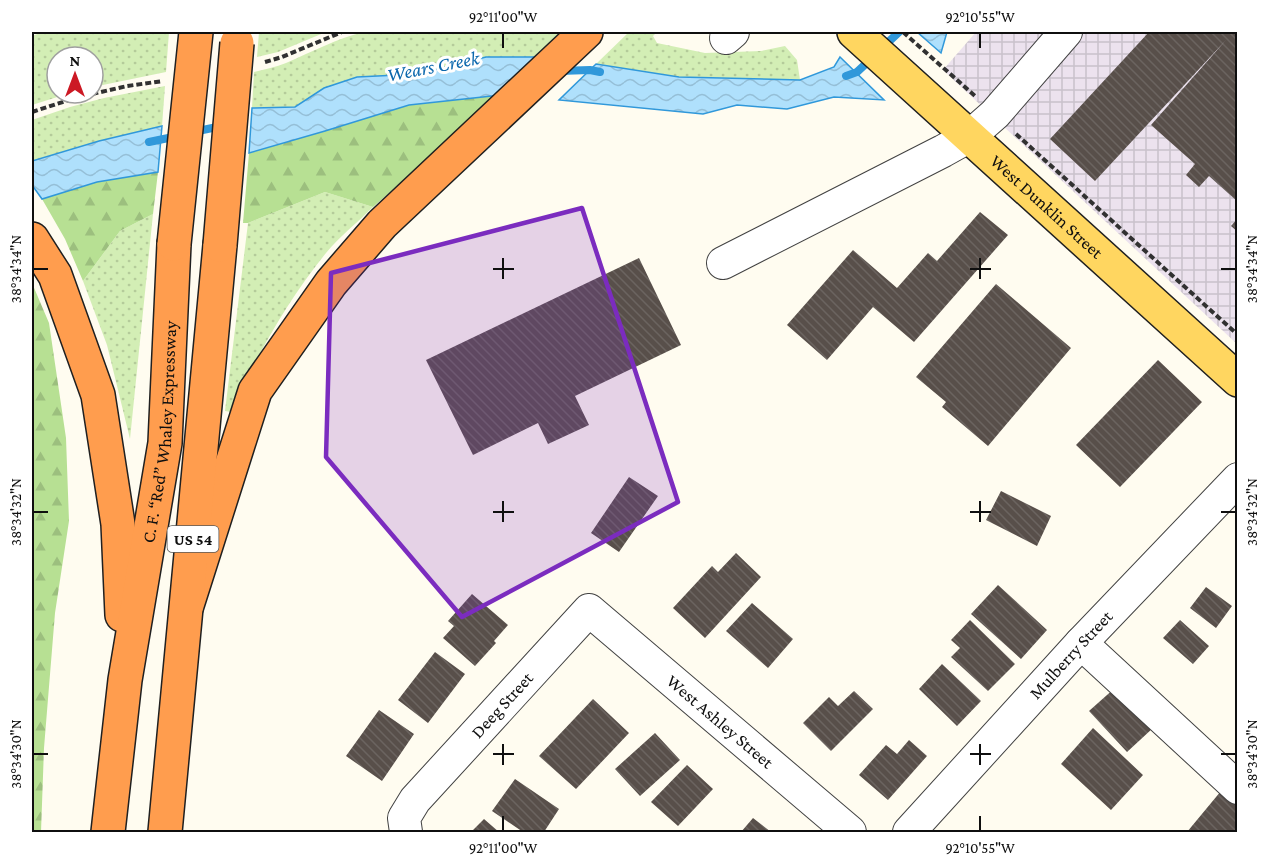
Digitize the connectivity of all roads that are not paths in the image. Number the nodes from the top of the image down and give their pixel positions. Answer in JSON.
{"nodes":[{"id":1,"x":196,"y":32,"type":"edge"},
{"id":2,"x":586,"y":32,"type":"edge"},
{"id":3,"x":854,"y":32,"type":"edge"},
{"id":4,"x":1066,"y":32,"type":"edge"},
{"id":5,"x":237,"y":37,"type":"edge"},
{"id":6,"x":970,"y":136,"type":"junction"},
{"id":7,"x":32,"y":239,"type":"edge"},
{"id":8,"x":723,"y":263,"type":"dead end"},
{"id":9,"x":1238,"y":380,"type":"edge"},
{"id":10,"x":1238,"y":479,"type":"edge"},
{"id":11,"x":187,"y":605,"type":"junction"},
{"id":12,"x":589,"y":610,"type":"joint"},
{"id":13,"x":1081,"y":643,"type":"junction"},
{"id":14,"x":125,"y":680,"type":"junction"},
{"id":15,"x":1238,"y":788,"type":"edge"},
{"id":16,"x":108,"y":832,"type":"edge"},
{"id":17,"x":165,"y":832,"type":"edge"},
{"id":18,"x":406,"y":832,"type":"edge"},
{"id":19,"x":850,"y":832,"type":"edge"},
{"id":20,"x":909,"y":832,"type":"edge"}],
"edges":[{"from":1,"to":14,"type":"highway","name":"C. F. “Red” Whaley Expressway","number":"US 54","bridge":true},
{"from":2,"to":11,"type":"highway"},
{"from":3,"to":6,"type":"main road","name":"West Dunklin Street"},
{"from":4,"to":6,"type":"street"},
{"from":5,"to":11,"type":"highway","number":"US 54","bridge":true},
{"from":6,"to":8,"type":"street"},
{"from":6,"to":9,"type":"main road","name":"West Dunklin Street"},
{"from":7,"to":14,"type":"highway"},
{"from":10,"to":13,"type":"street","name":"Mulberry Street"},
{"from":11,"to":17,"type":"highway","number":"US 54"},
{"from":12,"to":18,"type":"street","name":"Deeg Street"},
{"from":12,"to":19,"type":"street","name":"West Ashley Street"},
{"from":13,"to":15,"type":"street"},
{"from":13,"to":20,"type":"street","name":"Mulberry Street"},
{"from":14,"to":16,"type":"highway","name":"C. F. “Red” Whaley Expressway","number":"US 54"}]}
